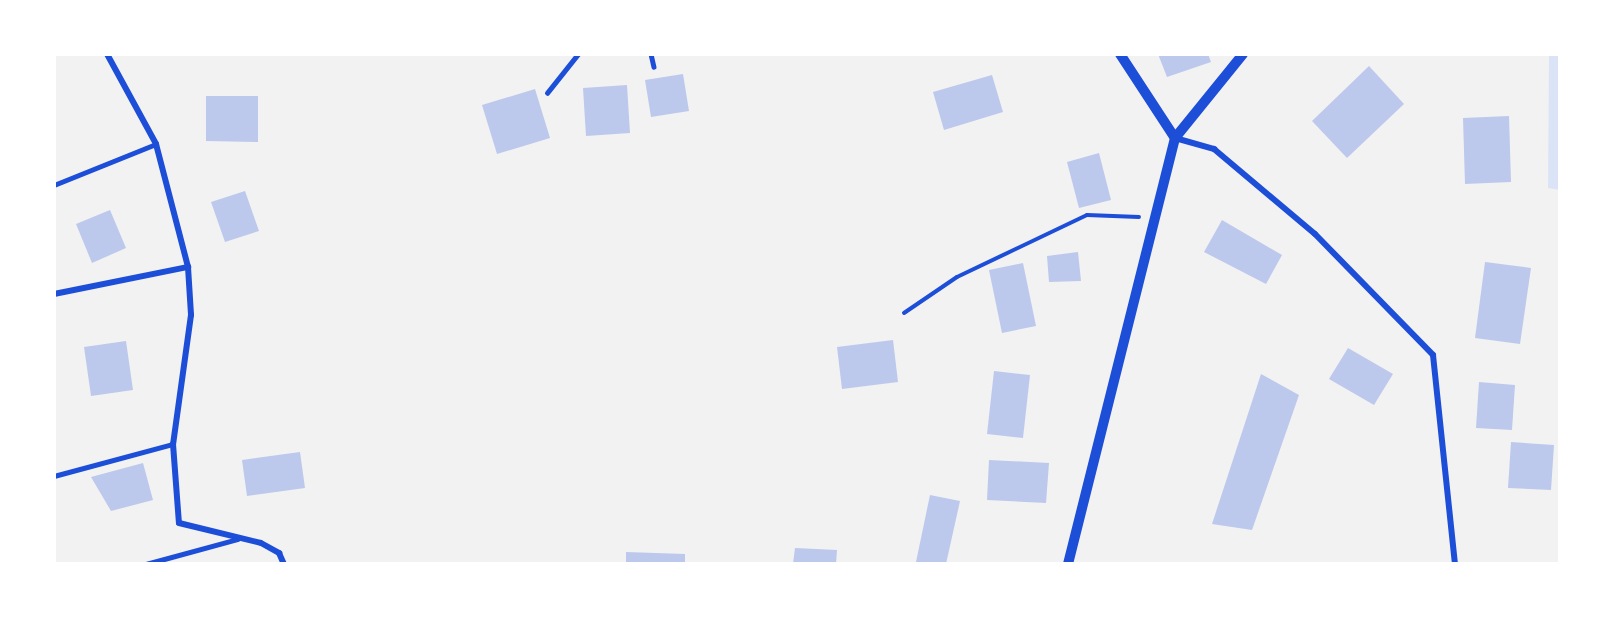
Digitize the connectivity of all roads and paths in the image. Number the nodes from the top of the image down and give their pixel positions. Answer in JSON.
{"nodes":[{"id":1,"x":107,"y":54,"type":"edge"},
{"id":2,"x":578,"y":54,"type":"edge"},
{"id":3,"x":651,"y":54,"type":"edge"},
{"id":4,"x":1119,"y":54,"type":"edge"},
{"id":5,"x":1243,"y":54,"type":"edge"},
{"id":6,"x":654,"y":67,"type":"dead end"},
{"id":7,"x":547,"y":93,"type":"dead end"},
{"id":8,"x":1175,"y":138,"type":"junction"},
{"id":9,"x":156,"y":144,"type":"junction"},
{"id":10,"x":54,"y":185,"type":"edge"},
{"id":11,"x":1155,"y":217,"type":"junction"},
{"id":12,"x":188,"y":267,"type":"junction"},
{"id":13,"x":54,"y":294,"type":"edge"},
{"id":14,"x":903,"y":313,"type":"dead end"},
{"id":15,"x":173,"y":444,"type":"junction"},
{"id":16,"x":54,"y":476,"type":"edge"},
{"id":17,"x":244,"y":537,"type":"junction"},
{"id":18,"x":146,"y":564,"type":"edge"},
{"id":19,"x":284,"y":564,"type":"edge"},
{"id":20,"x":1068,"y":564,"type":"edge"},
{"id":21,"x":1455,"y":564,"type":"edge"}],
"edges":[{"from":1,"to":9,"type":"street"},
{"from":2,"to":7,"type":"lane"},
{"from":3,"to":6,"type":"lane"},
{"from":4,"to":8,"type":"street"},
{"from":5,"to":8,"type":"street"},
{"from":8,"to":11,"type":"street"},
{"from":8,"to":21,"type":"street"},
{"from":9,"to":10,"type":"lane"},
{"from":9,"to":12,"type":"street"},
{"from":11,"to":14,"type":"path"},
{"from":11,"to":20,"type":"street"},
{"from":12,"to":13,"type":"street"},
{"from":12,"to":15,"type":"street"},
{"from":15,"to":16,"type":"lane"},
{"from":15,"to":17,"type":"street"},
{"from":17,"to":18,"type":"lane"},
{"from":17,"to":19,"type":"street"}]}
